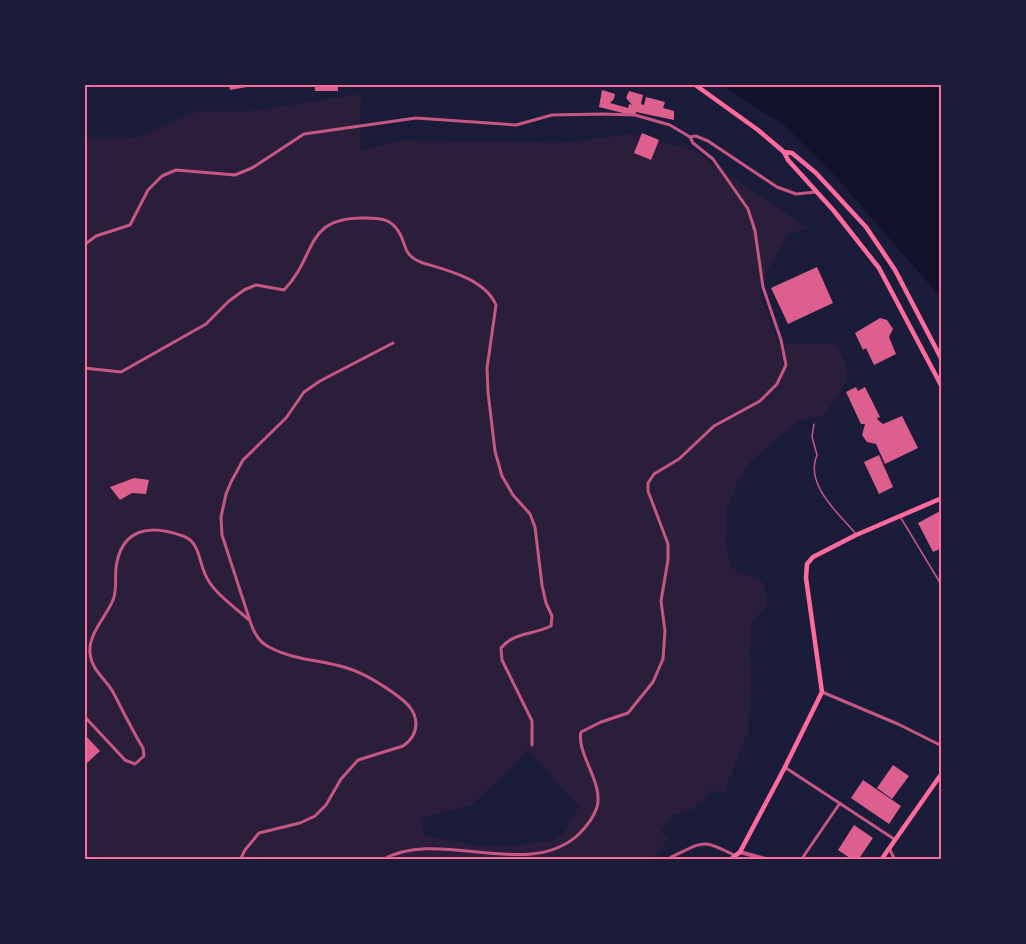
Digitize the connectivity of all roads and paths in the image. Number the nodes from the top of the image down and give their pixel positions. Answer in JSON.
{"nodes":[{"id":1,"x":694,"y":84,"type":"edge"},
{"id":2,"x":690,"y":137,"type":"junction"},
{"id":3,"x":784,"y":152,"type":"junction"},
{"id":4,"x":826,"y":184,"type":"junction"},
{"id":5,"x":816,"y":192,"type":"junction"},
{"id":6,"x":84,"y":245,"type":"edge"},
{"id":7,"x":888,"y":261,"type":"junction"},
{"id":8,"x":879,"y":268,"type":"junction"},
{"id":9,"x":393,"y":343,"type":"dead end"},
{"id":10,"x":942,"y":360,"type":"edge"},
{"id":11,"x":84,"y":368,"type":"edge"},
{"id":12,"x":942,"y":387,"type":"edge"},
{"id":13,"x":814,"y":424,"type":"dead end"},
{"id":14,"x":942,"y":498,"type":"edge"},
{"id":15,"x":901,"y":517,"type":"junction"},
{"id":16,"x":856,"y":535,"type":"junction"},
{"id":17,"x":942,"y":586,"type":"edge"},
{"id":18,"x":250,"y":621,"type":"junction"},
{"id":19,"x":822,"y":692,"type":"junction"},
{"id":20,"x":84,"y":716,"type":"edge"},
{"id":21,"x":532,"y":745,"type":"dead end"},
{"id":22,"x":942,"y":746,"type":"edge"},
{"id":23,"x":785,"y":767,"type":"junction"},
{"id":24,"x":942,"y":773,"type":"edge"},
{"id":25,"x":840,"y":802,"type":"junction"},
{"id":26,"x":894,"y":839,"type":"junction"},
{"id":27,"x":889,"y":848,"type":"junction"},
{"id":28,"x":737,"y":854,"type":"junction"},
{"id":29,"x":671,"y":856,"type":"dead end"},
{"id":30,"x":240,"y":860,"type":"edge"},
{"id":31,"x":382,"y":860,"type":"edge"},
{"id":32,"x":730,"y":860,"type":"edge"},
{"id":33,"x":769,"y":860,"type":"edge"},
{"id":34,"x":801,"y":860,"type":"edge"},
{"id":35,"x":881,"y":860,"type":"edge"},
{"id":36,"x":895,"y":860,"type":"edge"}],
"edges":[{"from":1,"to":3,"type":"main road"},
{"from":2,"to":5,"type":"street"},
{"from":2,"to":6,"type":"street"},
{"from":2,"to":31,"type":"street"},
{"from":3,"to":4,"type":"main road"},
{"from":3,"to":5,"type":"main road"},
{"from":4,"to":5,"type":"main road"},
{"from":4,"to":7,"type":"main road"},
{"from":5,"to":8,"type":"main road"},
{"from":7,"to":8,"type":"main road"},
{"from":7,"to":10,"type":"main road"},
{"from":8,"to":12,"type":"main road"},
{"from":9,"to":18,"type":"street"},
{"from":11,"to":21,"type":"street"},
{"from":13,"to":16,"type":"lane"},
{"from":14,"to":15,"type":"main road"},
{"from":15,"to":16,"type":"main road"},
{"from":15,"to":17,"type":"lane"},
{"from":16,"to":19,"type":"main road"},
{"from":18,"to":20,"type":"street"},
{"from":18,"to":30,"type":"street"},
{"from":19,"to":22,"type":"street"},
{"from":19,"to":23,"type":"main road"},
{"from":23,"to":25,"type":"street"},
{"from":23,"to":28,"type":"main road"},
{"from":24,"to":26,"type":"main road"},
{"from":25,"to":26,"type":"street"},
{"from":25,"to":34,"type":"street"},
{"from":26,"to":27,"type":"main road"},
{"from":27,"to":35,"type":"main road"},
{"from":27,"to":36,"type":"street"},
{"from":28,"to":29,"type":"street"},
{"from":28,"to":32,"type":"main road"},
{"from":28,"to":33,"type":"street"}]}
